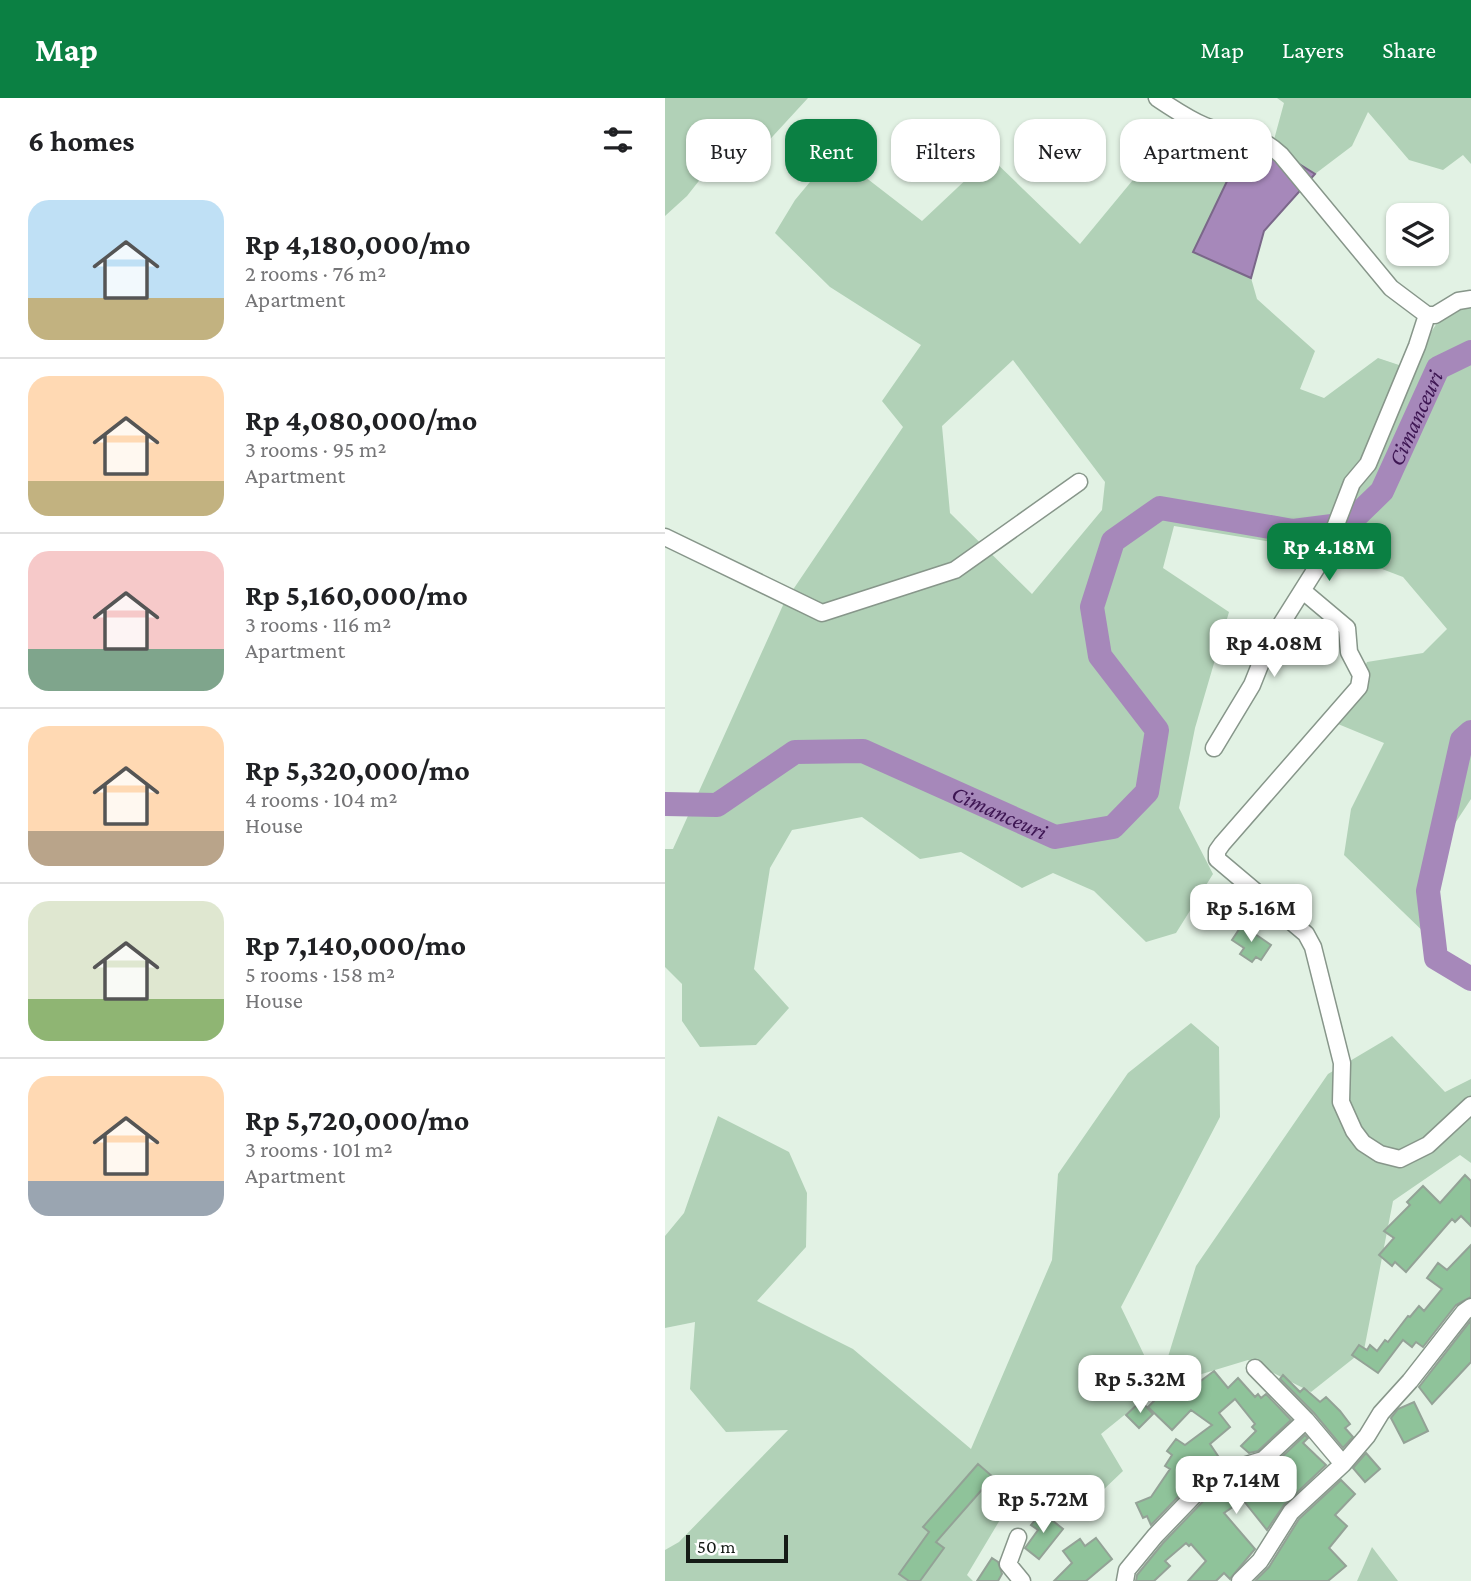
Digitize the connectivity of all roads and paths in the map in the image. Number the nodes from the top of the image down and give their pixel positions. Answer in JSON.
{"nodes":[{"id":1,"x":1157,"y":98,"type":"edge"},
{"id":2,"x":1471,"y":299,"type":"edge"},
{"id":3,"x":1427,"y":315,"type":"junction"},
{"id":4,"x":1079,"y":482,"type":"dead end"},
{"id":5,"x":665,"y":537,"type":"edge"},
{"id":6,"x":1303,"y":591,"type":"junction"},
{"id":7,"x":1214,"y":748,"type":"dead end"},
{"id":8,"x":1471,"y":1105,"type":"edge"},
{"id":9,"x":1471,"y":1307,"type":"edge"},
{"id":10,"x":1255,"y":1368,"type":"dead end"},
{"id":11,"x":1306,"y":1420,"type":"junction"},
{"id":12,"x":1343,"y":1464,"type":"junction"},
{"id":13,"x":1018,"y":1537,"type":"dead end"},
{"id":14,"x":1022,"y":1581,"type":"edge"},
{"id":15,"x":1125,"y":1581,"type":"edge"},
{"id":16,"x":1240,"y":1581,"type":"edge"}],
"edges":[{"from":1,"to":3,"type":"street"},
{"from":2,"to":3,"type":"street"},
{"from":3,"to":6,"type":"street"},
{"from":4,"to":5,"type":"street"},
{"from":6,"to":7,"type":"street"},
{"from":6,"to":8,"type":"street"},
{"from":9,"to":12,"type":"street"},
{"from":10,"to":11,"type":"street"},
{"from":11,"to":12,"type":"street"},
{"from":11,"to":15,"type":"street"},
{"from":12,"to":16,"type":"street"},
{"from":13,"to":14,"type":"street"}]}
